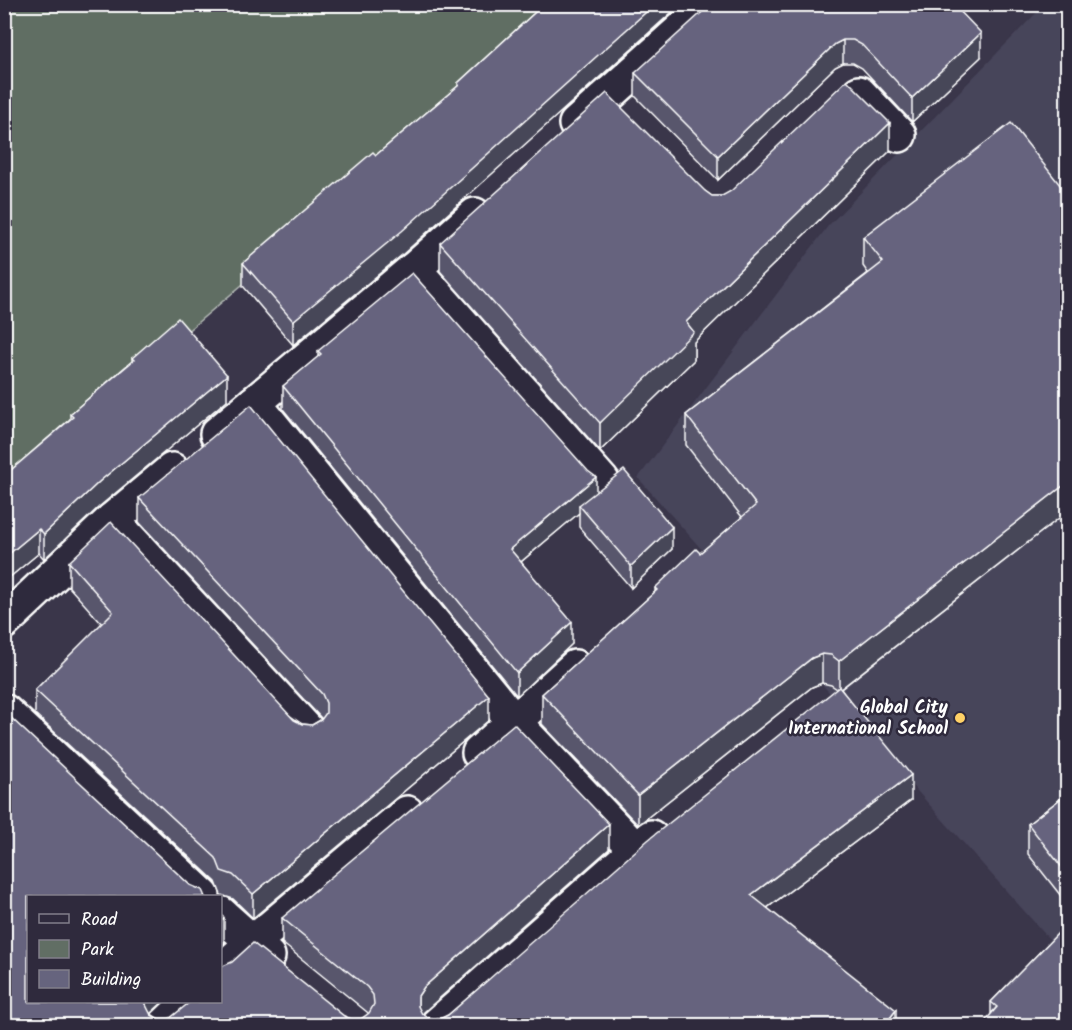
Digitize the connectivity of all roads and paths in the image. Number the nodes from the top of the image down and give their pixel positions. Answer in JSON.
{"nodes":[{"id":1,"x":710,"y":4,"type":"edge"},
{"id":2,"x":608,"y":95,"type":"junction"},
{"id":3,"x":832,"y":97,"type":"edge"},
{"id":4,"x":632,"y":119,"type":"edge"},
{"id":5,"x":899,"y":135,"type":"dead end"},
{"id":6,"x":555,"y":142,"type":"edge"},
{"id":7,"x":494,"y":198,"type":"edge"},
{"id":8,"x":414,"y":269,"type":"junction"},
{"id":9,"x":254,"y":403,"type":"junction"},
{"id":10,"x":602,"y":481,"type":"dead end"},
{"id":11,"x":112,"y":520,"type":"junction"},
{"id":12,"x":4,"y":622,"type":"edge"},
{"id":13,"x":600,"y":643,"type":"edge"},
{"id":14,"x":4,"y":711,"type":"edge"},
{"id":15,"x":515,"y":723,"type":"junction"},
{"id":16,"x":308,"y":731,"type":"edge"},
{"id":17,"x":673,"y":820,"type":"edge"},
{"id":18,"x":636,"y":850,"type":"junction"},
{"id":19,"x":200,"y":895,"type":"edge"},
{"id":20,"x":222,"y":915,"type":"edge"},
{"id":21,"x":252,"y":943,"type":"junction"},
{"id":22,"x":222,"y":970,"type":"edge"},
{"id":23,"x":295,"y":977,"type":"edge"},
{"id":24,"x":188,"y":1003,"type":"edge"},
{"id":25,"x":164,"y":1026,"type":"edge"},
{"id":26,"x":436,"y":1026,"type":"edge"}],
"edges":[{"from":1,"to":2,"type":"street"},
{"from":2,"to":4,"type":"street"},
{"from":2,"to":6,"type":"street"},
{"from":3,"to":5,"type":"street"},
{"from":7,"to":8,"type":"street"},
{"from":8,"to":9,"type":"street"},
{"from":8,"to":10,"type":"street"},
{"from":9,"to":11,"type":"street"},
{"from":9,"to":15,"type":"street"},
{"from":11,"to":12,"type":"street"},
{"from":11,"to":16,"type":"street"},
{"from":13,"to":15,"type":"street"},
{"from":14,"to":19,"type":"street"},
{"from":15,"to":18,"type":"street"},
{"from":15,"to":21,"type":"street"},
{"from":17,"to":18,"type":"street"},
{"from":18,"to":26,"type":"street"},
{"from":20,"to":21,"type":"street"},
{"from":21,"to":22,"type":"street"},
{"from":21,"to":23,"type":"street"},
{"from":24,"to":25,"type":"street"}]}
